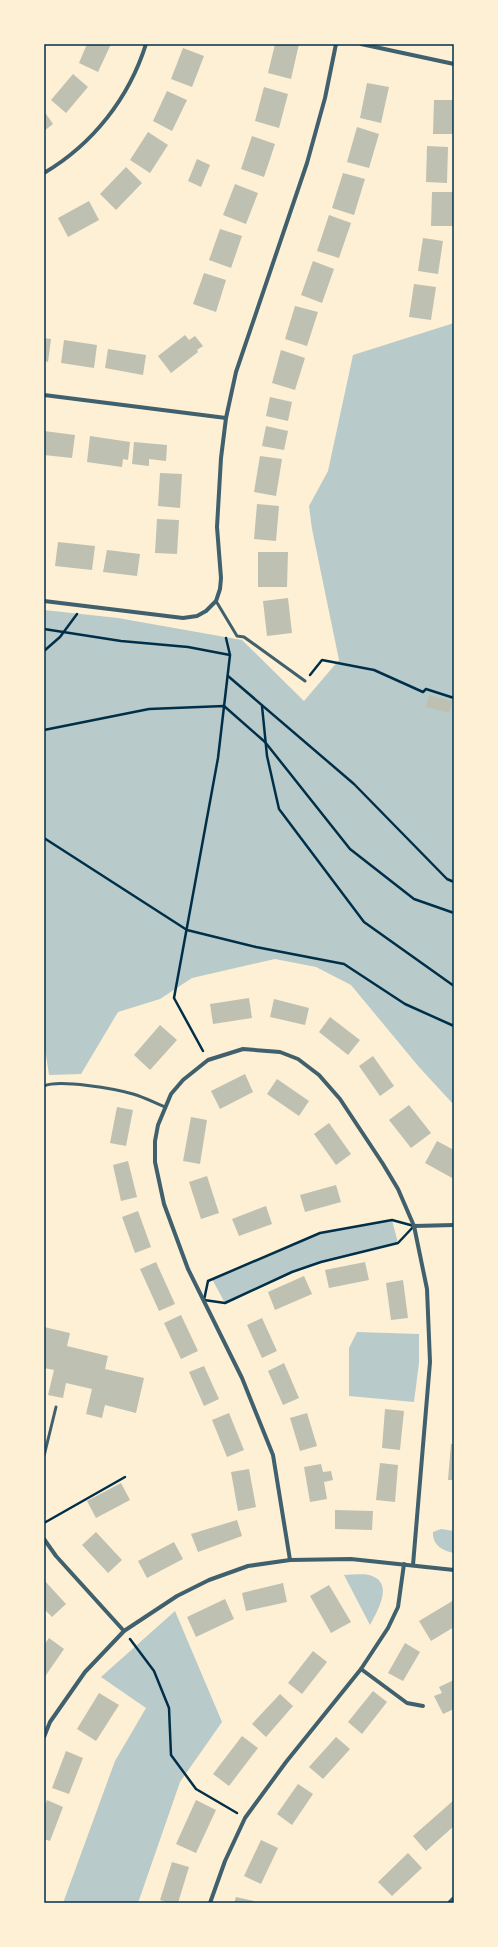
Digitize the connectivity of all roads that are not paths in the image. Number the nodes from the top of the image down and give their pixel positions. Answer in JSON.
{"nodes":[{"id":1,"x":146,"y":44,"type":"edge"},
{"id":2,"x":336,"y":44,"type":"edge"},
{"id":3,"x":361,"y":44,"type":"edge"},
{"id":4,"x":454,"y":64,"type":"edge"},
{"id":5,"x":44,"y":173,"type":"edge"},
{"id":6,"x":44,"y":395,"type":"edge"},
{"id":7,"x":226,"y":418,"type":"junction"},
{"id":8,"x":44,"y":601,"type":"edge"},
{"id":9,"x":216,"y":601,"type":"junction"},
{"id":10,"x":305,"y":681,"type":"road end"},
{"id":11,"x":44,"y":1086,"type":"edge"},
{"id":12,"x":165,"y":1108,"type":"junction"},
{"id":13,"x":454,"y":1225,"type":"edge"},
{"id":14,"x":414,"y":1226,"type":"junction"},
{"id":15,"x":56,"y":1407,"type":"dead end"},
{"id":16,"x":44,"y":1455,"type":"edge"},
{"id":17,"x":44,"y":1540,"type":"edge"},
{"id":18,"x":290,"y":1560,"type":"junction"},
{"id":19,"x":404,"y":1564,"type":"junction"},
{"id":20,"x":413,"y":1565,"type":"junction"},
{"id":21,"x":454,"y":1570,"type":"edge"},
{"id":22,"x":124,"y":1631,"type":"junction"},
{"id":23,"x":361,"y":1669,"type":"junction"},
{"id":24,"x":423,"y":1706,"type":"dead end"},
{"id":25,"x":44,"y":1737,"type":"edge"},
{"id":26,"x":454,"y":1900,"type":"edge"},
{"id":27,"x":210,"y":1903,"type":"edge"},
{"id":28,"x":451,"y":1903,"type":"edge"}],
"edges":[{"from":1,"to":5,"type":"street"},
{"from":2,"to":7,"type":"street"},
{"from":3,"to":4,"type":"street"},
{"from":6,"to":7,"type":"street"},
{"from":7,"to":9,"type":"street"},
{"from":8,"to":9,"type":"street"},
{"from":9,"to":10,"type":"lane"},
{"from":11,"to":12,"type":"lane"},
{"from":12,"to":14,"type":"street"},
{"from":12,"to":18,"type":"street"},
{"from":13,"to":14,"type":"street"},
{"from":14,"to":20,"type":"street"},
{"from":15,"to":16,"type":"lane"},
{"from":17,"to":22,"type":"street"},
{"from":18,"to":19,"type":"street"},
{"from":18,"to":22,"type":"street"},
{"from":19,"to":20,"type":"street"},
{"from":19,"to":23,"type":"street"},
{"from":20,"to":21,"type":"street"},
{"from":22,"to":25,"type":"street"},
{"from":23,"to":24,"type":"street"},
{"from":23,"to":27,"type":"street"},
{"from":26,"to":28,"type":"street"}]}
